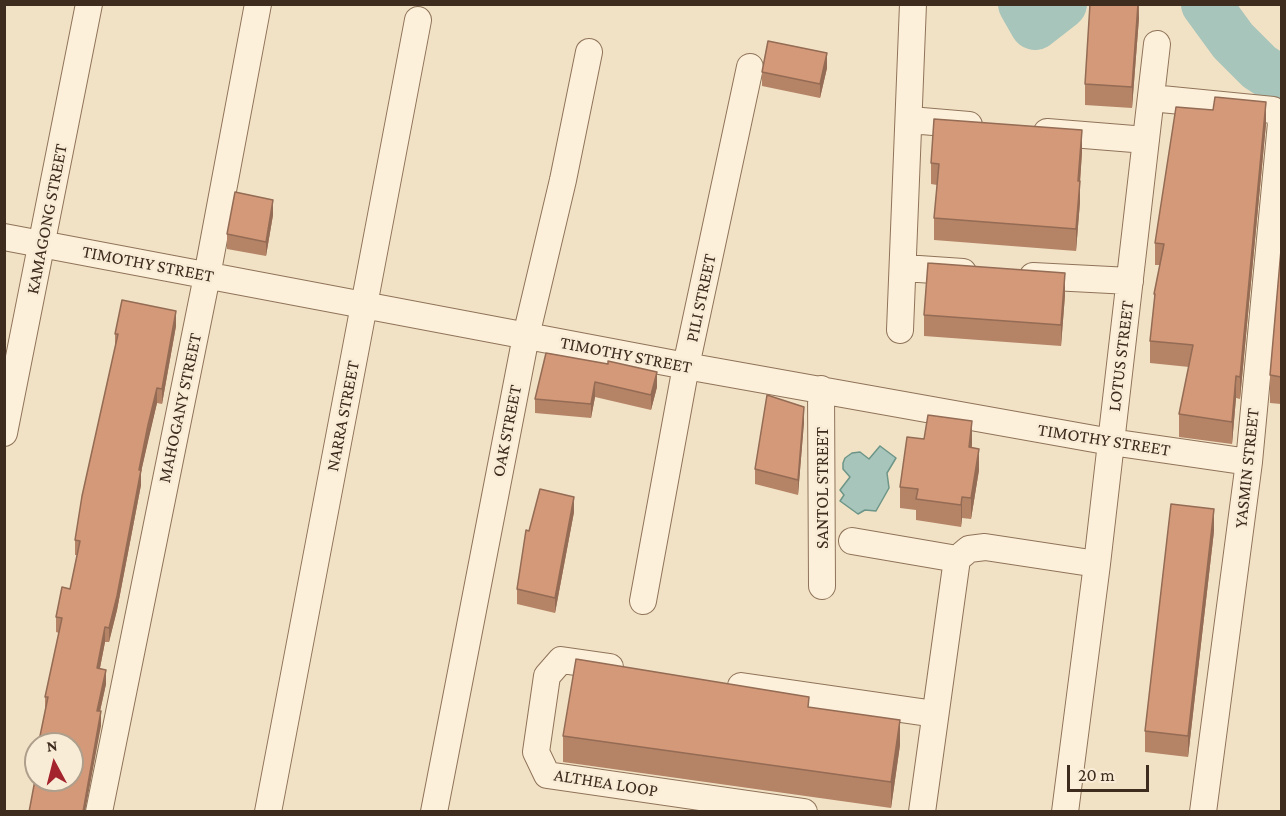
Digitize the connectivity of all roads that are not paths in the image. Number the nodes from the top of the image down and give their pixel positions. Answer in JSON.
{"nodes":[{"id":1,"x":89,"y":4,"type":"edge"},
{"id":2,"x":258,"y":4,"type":"edge"},
{"id":3,"x":913,"y":4,"type":"edge"},
{"id":4,"x":418,"y":20,"type":"dead end"},
{"id":5,"x":1157,"y":44,"type":"dead end"},
{"id":6,"x":589,"y":52,"type":"dead end"},
{"id":7,"x":750,"y":67,"type":"dead end"},
{"id":8,"x":1151,"y":98,"type":"junction"},
{"id":9,"x":909,"y":120,"type":"junction"},
{"id":10,"x":1281,"y":123,"type":"edge"},
{"id":11,"x":992,"y":127,"type":"edge"},
{"id":12,"x":1028,"y":130,"type":"edge"},
{"id":13,"x":1146,"y":140,"type":"junction"},
{"id":14,"x":4,"y":237,"type":"edge"},
{"id":15,"x":43,"y":244,"type":"junction"},
{"id":16,"x":904,"y":268,"type":"junction"},
{"id":17,"x":207,"y":276,"type":"junction"},
{"id":18,"x":1130,"y":281,"type":"junction"},
{"id":19,"x":364,"y":305,"type":"junction"},
{"id":20,"x":900,"y":330,"type":"dead end"},
{"id":21,"x":526,"y":336,"type":"junction"},
{"id":22,"x":686,"y":366,"type":"junction"},
{"id":23,"x":821,"y":389,"type":"junction"},
{"id":24,"x":4,"y":433,"type":"edge"},
{"id":25,"x":1112,"y":442,"type":"junction"},
{"id":26,"x":1249,"y":462,"type":"junction"},
{"id":27,"x":852,"y":541,"type":"dead end"},
{"id":28,"x":957,"y":560,"type":"junction"},
{"id":29,"x":1097,"y":564,"type":"junction"},
{"id":30,"x":822,"y":586,"type":"dead end"},
{"id":31,"x":643,"y":601,"type":"dead end"},
{"id":32,"x":632,"y":670,"type":"edge"},
{"id":33,"x":713,"y":682,"type":"edge"},
{"id":34,"x":935,"y":714,"type":"junction"},
{"id":35,"x":99,"y":812,"type":"edge"},
{"id":36,"x":268,"y":812,"type":"edge"},
{"id":37,"x":434,"y":812,"type":"edge"},
{"id":38,"x":804,"y":812,"type":"edge"},
{"id":39,"x":922,"y":812,"type":"edge"},
{"id":40,"x":1065,"y":812,"type":"edge"},
{"id":41,"x":1203,"y":812,"type":"edge"}],
"edges":[{"from":1,"to":15,"type":"street","name":"KAMAGONG STREET"},
{"from":2,"to":17,"type":"street","name":"MAHOGANY STREET"},
{"from":3,"to":9,"type":"street"},
{"from":4,"to":19,"type":"street","name":"NARRA STREET"},
{"from":5,"to":8,"type":"street","name":"LOTUS STREET"},
{"from":6,"to":21,"type":"street","name":"OAK STREET"},
{"from":7,"to":22,"type":"street","name":"PILI STREET"},
{"from":8,"to":10,"type":"street"},
{"from":8,"to":13,"type":"street","name":"LOTUS STREET"},
{"from":9,"to":11,"type":"street"},
{"from":9,"to":16,"type":"street"},
{"from":10,"to":26,"type":"street","name":"YASMIN STREET"},
{"from":12,"to":13,"type":"street"},
{"from":13,"to":18,"type":"street","name":"LOTUS STREET"},
{"from":14,"to":15,"type":"street","name":"TIMOTHY STREET"},
{"from":15,"to":17,"type":"street","name":"TIMOTHY STREET"},
{"from":15,"to":24,"type":"street","name":"KAMAGONG STREET"},
{"from":16,"to":18,"type":"street"},
{"from":16,"to":20,"type":"street"},
{"from":17,"to":19,"type":"street","name":"TIMOTHY STREET"},
{"from":17,"to":35,"type":"street","name":"MAHOGANY STREET"},
{"from":18,"to":25,"type":"street","name":"LOTUS STREET"},
{"from":19,"to":21,"type":"street","name":"TIMOTHY STREET"},
{"from":19,"to":36,"type":"street","name":"NARRA STREET"},
{"from":21,"to":22,"type":"street","name":"TIMOTHY STREET"},
{"from":21,"to":37,"type":"street","name":"OAK STREET"},
{"from":22,"to":23,"type":"street","name":"TIMOTHY STREET"},
{"from":22,"to":31,"type":"street","name":"PILI STREET"},
{"from":23,"to":25,"type":"street","name":"TIMOTHY STREET"},
{"from":23,"to":30,"type":"street","name":"SANTOL STREET"},
{"from":25,"to":26,"type":"street","name":"TIMOTHY STREET"},
{"from":25,"to":29,"type":"street","name":"LOTUS STREET"},
{"from":26,"to":41,"type":"street","name":"YASMIN STREET"},
{"from":27,"to":28,"type":"street"},
{"from":28,"to":29,"type":"street"},
{"from":28,"to":34,"type":"street"},
{"from":29,"to":40,"type":"street","name":"LOTUS STREET"},
{"from":32,"to":38,"type":"street","name":"ALTHEA LOOP"},
{"from":33,"to":34,"type":"street"},
{"from":34,"to":39,"type":"street"}]}
